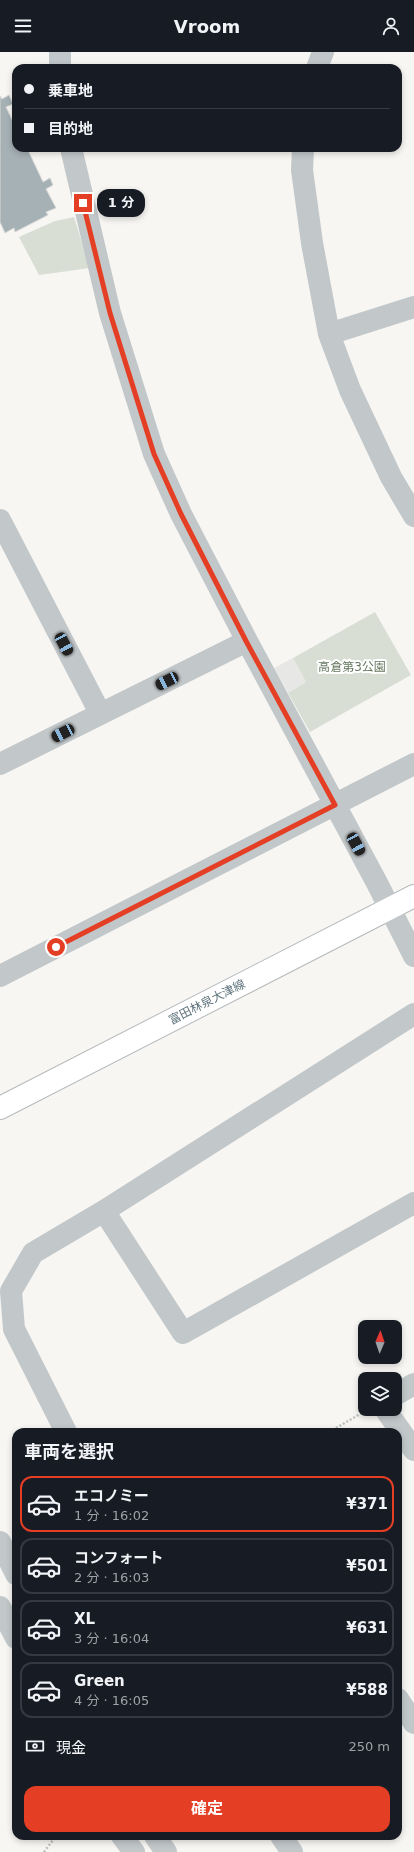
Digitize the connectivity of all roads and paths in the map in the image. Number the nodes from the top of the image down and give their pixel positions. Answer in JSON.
{"nodes":[{"id":1,"x":60,"y":52,"type":"edge"},
{"id":2,"x":323,"y":52,"type":"edge"},
{"id":3,"x":60,"y":64,"type":"edge"},
{"id":4,"x":318,"y":64,"type":"edge"},
{"id":5,"x":72,"y":152,"type":"edge"},
{"id":6,"x":303,"y":152,"type":"edge"},
{"id":7,"x":414,"y":307,"type":"edge"},
{"id":8,"x":329,"y":334,"type":"junction"},
{"id":9,"x":414,"y":516,"type":"edge"},
{"id":10,"x":0,"y":520,"type":"edge"},
{"id":11,"x":246,"y":641,"type":"junction"},
{"id":12,"x":100,"y":714,"type":"junction"},
{"id":13,"x":0,"y":764,"type":"edge"},
{"id":14,"x":414,"y":764,"type":"edge"},
{"id":15,"x":335,"y":805,"type":"junction"},
{"id":16,"x":414,"y":896,"type":"edge"},
{"id":17,"x":390,"y":909,"type":"junction"},
{"id":18,"x":414,"y":956,"type":"edge"},
{"id":19,"x":0,"y":976,"type":"edge"},
{"id":20,"x":414,"y":1014,"type":"edge"},
{"id":21,"x":0,"y":1108,"type":"edge"},
{"id":22,"x":414,"y":1203,"type":"edge"},
{"id":23,"x":104,"y":1212,"type":"junction"},
{"id":24,"x":414,"y":1384,"type":"edge"},
{"id":25,"x":402,"y":1391,"type":"edge"},
{"id":26,"x":358,"y":1416,"type":"edge"},
{"id":27,"x":390,"y":1416,"type":"edge"},
{"id":28,"x":64,"y":1428,"type":"edge"},
{"id":29,"x":336,"y":1428,"type":"edge"},
{"id":30,"x":398,"y":1428,"type":"edge"},
{"id":31,"x":402,"y":1433,"type":"edge"},
{"id":32,"x":414,"y":1450,"type":"edge"},
{"id":33,"x":0,"y":1542,"type":"edge"},
{"id":34,"x":12,"y":1566,"type":"edge"},
{"id":35,"x":0,"y":1607,"type":"edge"},
{"id":36,"x":12,"y":1630,"type":"edge"},
{"id":37,"x":402,"y":1705,"type":"edge"},
{"id":38,"x":414,"y":1723,"type":"edge"},
{"id":39,"x":53,"y":1840,"type":"edge"},
{"id":40,"x":125,"y":1840,"type":"edge"},
{"id":41,"x":158,"y":1840,"type":"edge"},
{"id":42,"x":284,"y":1840,"type":"edge"},
{"id":43,"x":44,"y":1852,"type":"edge"},
{"id":44,"x":134,"y":1852,"type":"edge"},
{"id":45,"x":166,"y":1852,"type":"edge"},
{"id":46,"x":292,"y":1852,"type":"edge"}],
"edges":[{"from":1,"to":3,"type":"street"},
{"from":2,"to":4,"type":"street"},
{"from":5,"to":11,"type":"street"},
{"from":6,"to":8,"type":"street"},
{"from":7,"to":8,"type":"street"},
{"from":8,"to":9,"type":"street"},
{"from":10,"to":12,"type":"street"},
{"from":11,"to":12,"type":"street"},
{"from":11,"to":15,"type":"street"},
{"from":12,"to":13,"type":"street"},
{"from":14,"to":15,"type":"street"},
{"from":15,"to":17,"type":"street"},
{"from":15,"to":19,"type":"street"},
{"from":16,"to":17,"type":"main road","name":"富田林泉大津線"},
{"from":17,"to":18,"type":"street"},
{"from":17,"to":21,"type":"main road","name":"富田林泉大津線"},
{"from":20,"to":23,"type":"street"},
{"from":22,"to":23,"type":"street"},
{"from":23,"to":28,"type":"street"},
{"from":24,"to":25,"type":"street"},
{"from":26,"to":29,"type":"path"},
{"from":27,"to":30,"type":"street"},
{"from":31,"to":32,"type":"street"},
{"from":33,"to":34,"type":"street"},
{"from":35,"to":36,"type":"street"},
{"from":37,"to":38,"type":"street"},
{"from":39,"to":43,"type":"path"},
{"from":40,"to":44,"type":"street"},
{"from":41,"to":45,"type":"street"},
{"from":42,"to":46,"type":"street"}]}
